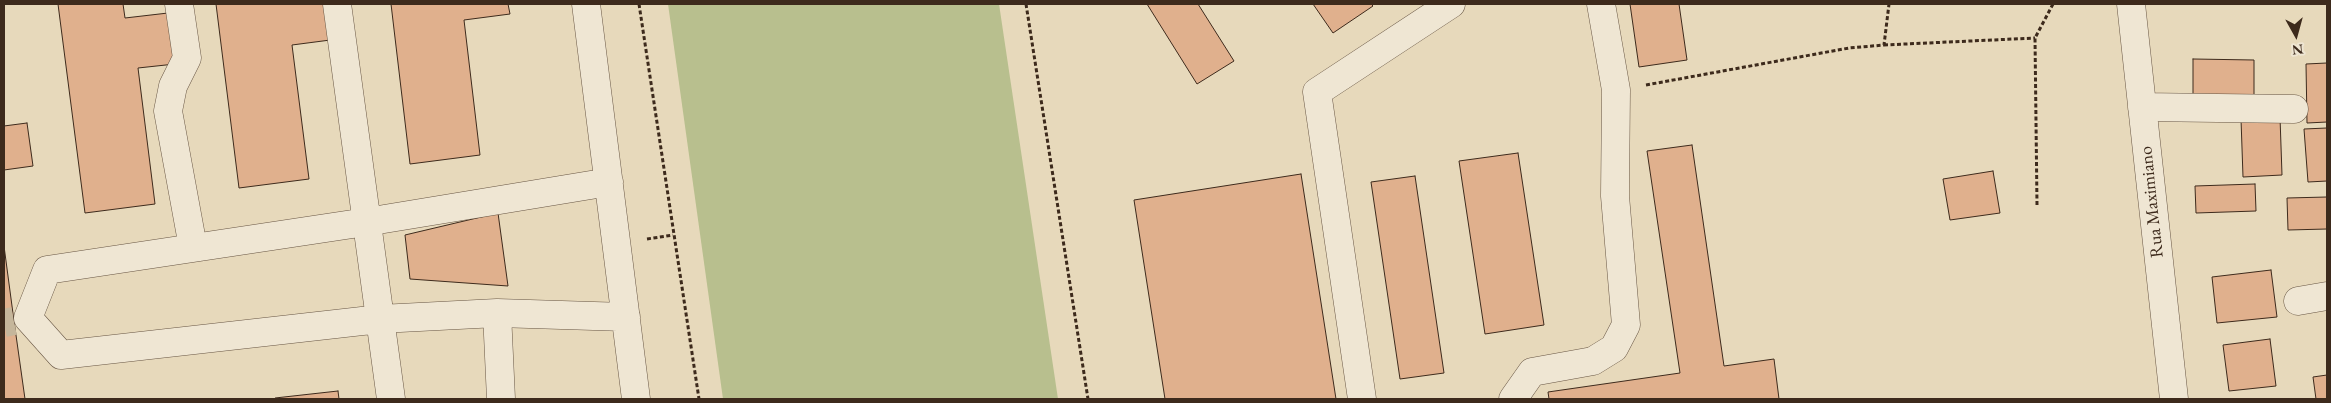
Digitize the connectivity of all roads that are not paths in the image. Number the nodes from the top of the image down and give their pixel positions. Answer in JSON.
{"nodes":[{"id":1,"x":179,"y":4,"type":"edge"},
{"id":2,"x":337,"y":4,"type":"edge"},
{"id":3,"x":586,"y":4,"type":"edge"},
{"id":4,"x":1451,"y":4,"type":"edge"},
{"id":5,"x":1601,"y":4,"type":"edge"},
{"id":6,"x":2131,"y":4,"type":"edge"},
{"id":7,"x":2142,"y":107,"type":"junction"},
{"id":8,"x":2294,"y":109,"type":"dead end"},
{"id":9,"x":609,"y":182,"type":"junction"},
{"id":10,"x":366,"y":222,"type":"junction"},
{"id":11,"x":193,"y":247,"type":"junction"},
{"id":12,"x":2327,"y":296,"type":"edge"},
{"id":13,"x":2298,"y":301,"type":"dead end"},
{"id":14,"x":497,"y":313,"type":"junction"},
{"id":15,"x":626,"y":317,"type":"junction"},
{"id":16,"x":380,"y":319,"type":"junction"},
{"id":17,"x":390,"y":399,"type":"edge"},
{"id":18,"x":502,"y":399,"type":"edge"},
{"id":19,"x":636,"y":399,"type":"edge"},
{"id":20,"x":1362,"y":399,"type":"edge"},
{"id":21,"x":1513,"y":399,"type":"edge"},
{"id":22,"x":2174,"y":399,"type":"edge"}],
"edges":[{"from":1,"to":11,"type":"street"},
{"from":2,"to":10,"type":"street"},
{"from":3,"to":9,"type":"street"},
{"from":4,"to":20,"type":"street"},
{"from":5,"to":21,"type":"street"},
{"from":6,"to":7,"type":"street","name":"Rua Maximiano"},
{"from":7,"to":8,"type":"street"},
{"from":7,"to":22,"type":"street","name":"Rua Maximiano"},
{"from":9,"to":10,"type":"street"},
{"from":9,"to":15,"type":"street"},
{"from":10,"to":11,"type":"street"},
{"from":10,"to":16,"type":"street"},
{"from":11,"to":16,"type":"street"},
{"from":12,"to":13,"type":"street"},
{"from":14,"to":15,"type":"street"},
{"from":14,"to":16,"type":"street"},
{"from":14,"to":18,"type":"street"},
{"from":15,"to":19,"type":"street"},
{"from":16,"to":17,"type":"street"}]}
